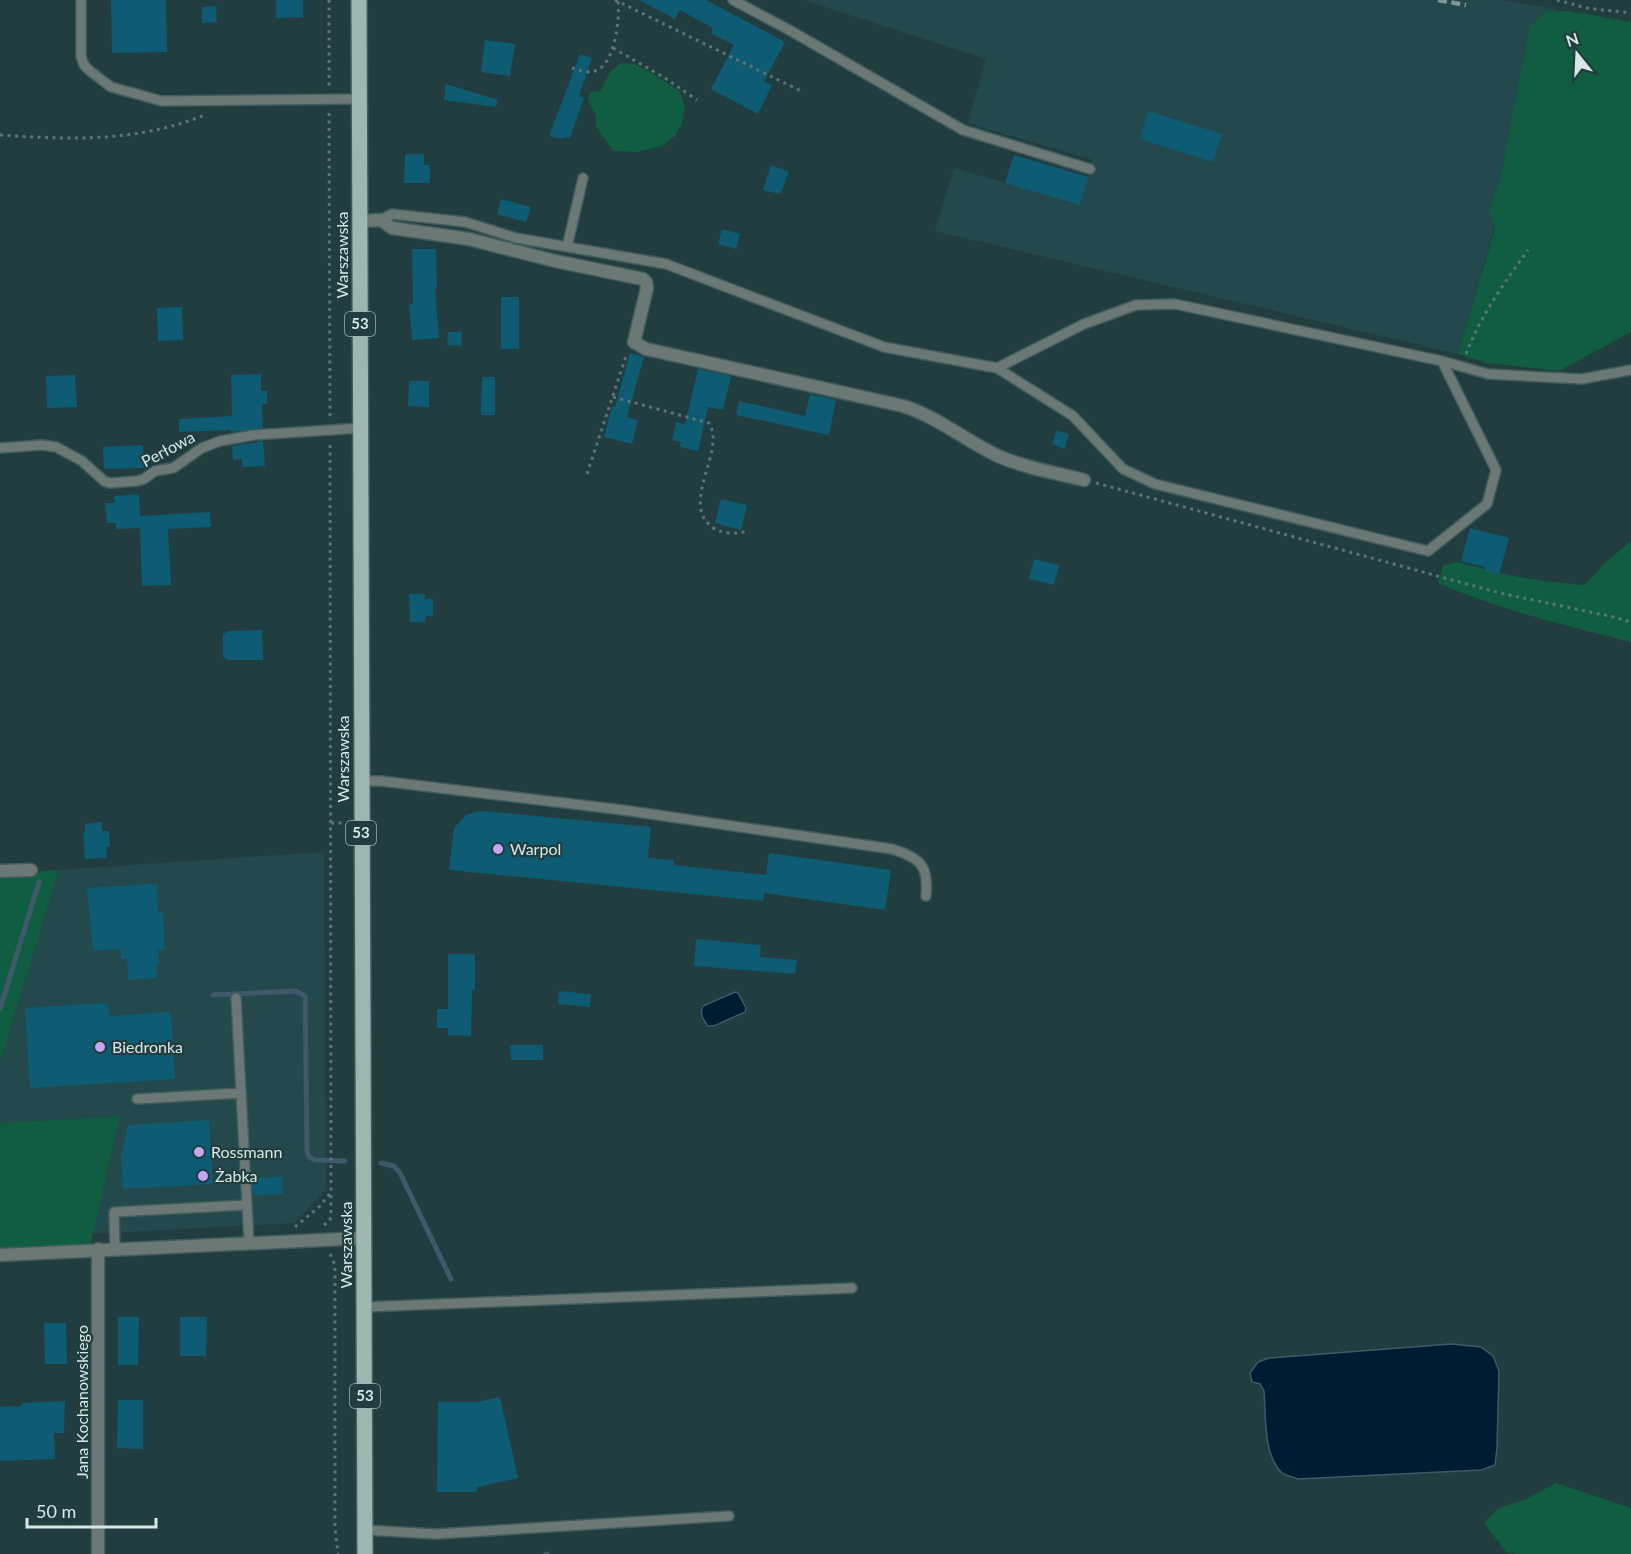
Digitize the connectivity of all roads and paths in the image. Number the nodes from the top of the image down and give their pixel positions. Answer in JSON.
{"nodes":[{"id":1,"x":81,"y":0,"type":"edge"},
{"id":2,"x":329,"y":0,"type":"edge"},
{"id":3,"x":359,"y":0,"type":"edge"},
{"id":4,"x":733,"y":0,"type":"edge"},
{"id":5,"x":1557,"y":0,"type":"edge"},
{"id":6,"x":617,"y":1,"type":"edge"},
{"id":7,"x":1631,"y":13,"type":"edge"},
{"id":8,"x":613,"y":48,"type":"junction"},
{"id":9,"x":572,"y":68,"type":"dead end"},
{"id":10,"x":803,"y":92,"type":"dead end"},
{"id":11,"x":329,"y":99,"type":"junction"},
{"id":12,"x":360,"y":99,"type":"junction"},
{"id":13,"x":697,"y":100,"type":"dead end"},
{"id":14,"x":208,"y":113,"type":"dead end"},
{"id":15,"x":0,"y":135,"type":"edge"},
{"id":16,"x":1090,"y":169,"type":"dead end"},
{"id":17,"x":583,"y":178,"type":"dead end"},
{"id":18,"x":381,"y":220,"type":"junction"},
{"id":19,"x":360,"y":221,"type":"junction"},
{"id":20,"x":567,"y":247,"type":"junction"},
{"id":21,"x":1528,"y":250,"type":"dead end"},
{"id":22,"x":634,"y":342,"type":"junction"},
{"id":23,"x":1442,"y":361,"type":"junction"},
{"id":24,"x":1461,"y":366,"type":"junction"},
{"id":25,"x":997,"y":368,"type":"junction"},
{"id":26,"x":1631,"y":370,"type":"edge"},
{"id":27,"x":613,"y":397,"type":"junction"},
{"id":28,"x":361,"y":428,"type":"junction"},
{"id":29,"x":330,"y":430,"type":"junction"},
{"id":30,"x":0,"y":448,"type":"edge"},
{"id":31,"x":587,"y":474,"type":"dead end"},
{"id":32,"x":1084,"y":480,"type":"joint"},
{"id":33,"x":747,"y":531,"type":"dead end"},
{"id":34,"x":1631,"y":622,"type":"edge"},
{"id":35,"x":362,"y":782,"type":"junction"},
{"id":36,"x":31,"y":870,"type":"dead end"},
{"id":37,"x":0,"y":871,"type":"edge"},
{"id":38,"x":926,"y":896,"type":"dead end"},
{"id":39,"x":236,"y":998,"type":"dead end"},
{"id":40,"x":241,"y":1093,"type":"junction"},
{"id":41,"x":137,"y":1099,"type":"dead end"},
{"id":42,"x":332,"y":1170,"type":"dead end"},
{"id":43,"x":331,"y":1190,"type":"dead end"},
{"id":44,"x":247,"y":1205,"type":"junction"},
{"id":45,"x":292,"y":1229,"type":"dead end"},
{"id":46,"x":364,"y":1238,"type":"junction"},
{"id":47,"x":249,"y":1242,"type":"junction"},
{"id":48,"x":115,"y":1248,"type":"junction"},
{"id":49,"x":98,"y":1249,"type":"junction"},
{"id":50,"x":326,"y":1251,"type":"dead end"},
{"id":51,"x":0,"y":1255,"type":"edge"},
{"id":52,"x":852,"y":1288,"type":"dead end"},
{"id":53,"x":364,"y":1307,"type":"junction"},
{"id":54,"x":729,"y":1516,"type":"dead end"},
{"id":55,"x":365,"y":1530,"type":"junction"},
{"id":56,"x":98,"y":1554,"type":"edge"},
{"id":57,"x":338,"y":1554,"type":"edge"},
{"id":58,"x":365,"y":1554,"type":"edge"}],
"edges":[{"from":1,"to":11,"type":"lane"},
{"from":2,"to":11,"type":"path"},
{"from":3,"to":12,"type":"main road","name":"Warszawska","number":"53"},
{"from":4,"to":16,"type":"lane"},
{"from":5,"to":7,"type":"path"},
{"from":6,"to":8,"type":"path"},
{"from":6,"to":10,"type":"path"},
{"from":8,"to":9,"type":"path"},
{"from":8,"to":13,"type":"path"},
{"from":11,"to":12,"type":"lane"},
{"from":11,"to":29,"type":"path"},
{"from":12,"to":19,"type":"main road","name":"Warszawska","number":"53"},
{"from":14,"to":15,"type":"path"},
{"from":17,"to":20,"type":"lane"},
{"from":18,"to":19,"type":"street"},
{"from":18,"to":20,"type":"lane"},
{"from":18,"to":22,"type":"street"},
{"from":19,"to":28,"type":"main road","name":"Warszawska","number":"53"},
{"from":20,"to":25,"type":"lane"},
{"from":21,"to":24,"type":"path"},
{"from":22,"to":27,"type":"path"},
{"from":22,"to":32,"type":"street"},
{"from":23,"to":24,"type":"lane"},
{"from":23,"to":25,"type":"lane"},
{"from":23,"to":25,"type":"lane"},
{"from":24,"to":26,"type":"lane"},
{"from":27,"to":31,"type":"path"},
{"from":27,"to":33,"type":"path"},
{"from":28,"to":29,"type":"lane","name":"Perłowa"},
{"from":28,"to":35,"type":"main road","name":"Warszawska","number":"53"},
{"from":29,"to":30,"type":"lane","name":"Perłowa"},
{"from":29,"to":42,"type":"path"},
{"from":32,"to":34,"type":"path"},
{"from":35,"to":38,"type":"lane"},
{"from":35,"to":46,"type":"main road","name":"Warszawska","number":"53"},
{"from":36,"to":37,"type":"street"},
{"from":39,"to":40,"type":"lane"},
{"from":40,"to":41,"type":"lane"},
{"from":40,"to":44,"type":"lane"},
{"from":43,"to":45,"type":"path"},
{"from":44,"to":47,"type":"lane"},
{"from":44,"to":48,"type":"lane"},
{"from":46,"to":47,"type":"street"},
{"from":46,"to":53,"type":"main road","name":"Warszawska","number":"53"},
{"from":47,"to":48,"type":"street"},
{"from":48,"to":49,"type":"street"},
{"from":49,"to":51,"type":"street"},
{"from":49,"to":56,"type":"street","name":"Jana Kochanowskiego"},
{"from":50,"to":57,"type":"path"},
{"from":52,"to":53,"type":"lane"},
{"from":53,"to":55,"type":"main road","name":"Warszawska","number":"53"},
{"from":54,"to":55,"type":"lane"},
{"from":55,"to":58,"type":"main road","name":"Warszawska","number":"53"}]}
